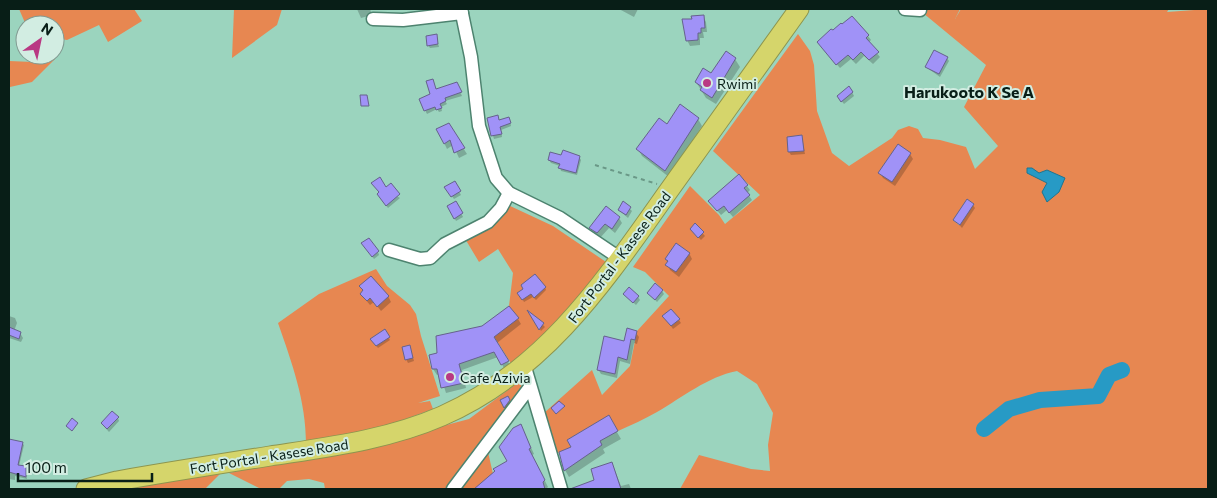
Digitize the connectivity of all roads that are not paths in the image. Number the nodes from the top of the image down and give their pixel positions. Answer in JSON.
{"nodes":[{"id":1,"x":799,"y":9,"type":"edge"},
{"id":2,"x":905,"y":9,"type":"edge"},
{"id":3,"x":920,"y":10,"type":"dead end"},
{"id":4,"x":461,"y":11,"type":"edge"},
{"id":5,"x":373,"y":19,"type":"dead end"},
{"id":6,"x":509,"y":193,"type":"junction"},
{"id":7,"x":388,"y":250,"type":"dead end"},
{"id":8,"x":621,"y":259,"type":"junction"},
{"id":9,"x":524,"y":364,"type":"junction"},
{"id":10,"x":530,"y":387,"type":"junction"},
{"id":11,"x":86,"y":489,"type":"edge"},
{"id":12,"x":453,"y":489,"type":"edge"},
{"id":13,"x":561,"y":489,"type":"edge"}],
"edges":[{"from":1,"to":8,"type":"highway","name":"Fort Portal - Kasese Road"},
{"from":2,"to":3,"type":"street"},
{"from":4,"to":5,"type":"street"},
{"from":4,"to":6,"type":"street"},
{"from":6,"to":7,"type":"street"},
{"from":6,"to":8,"type":"street"},
{"from":8,"to":9,"type":"highway","name":"Fort Portal - Kasese Road"},
{"from":9,"to":10,"type":"street"},
{"from":9,"to":11,"type":"highway","name":"Fort Portal - Kasese Road"},
{"from":10,"to":12,"type":"street"},
{"from":10,"to":13,"type":"street"}]}
